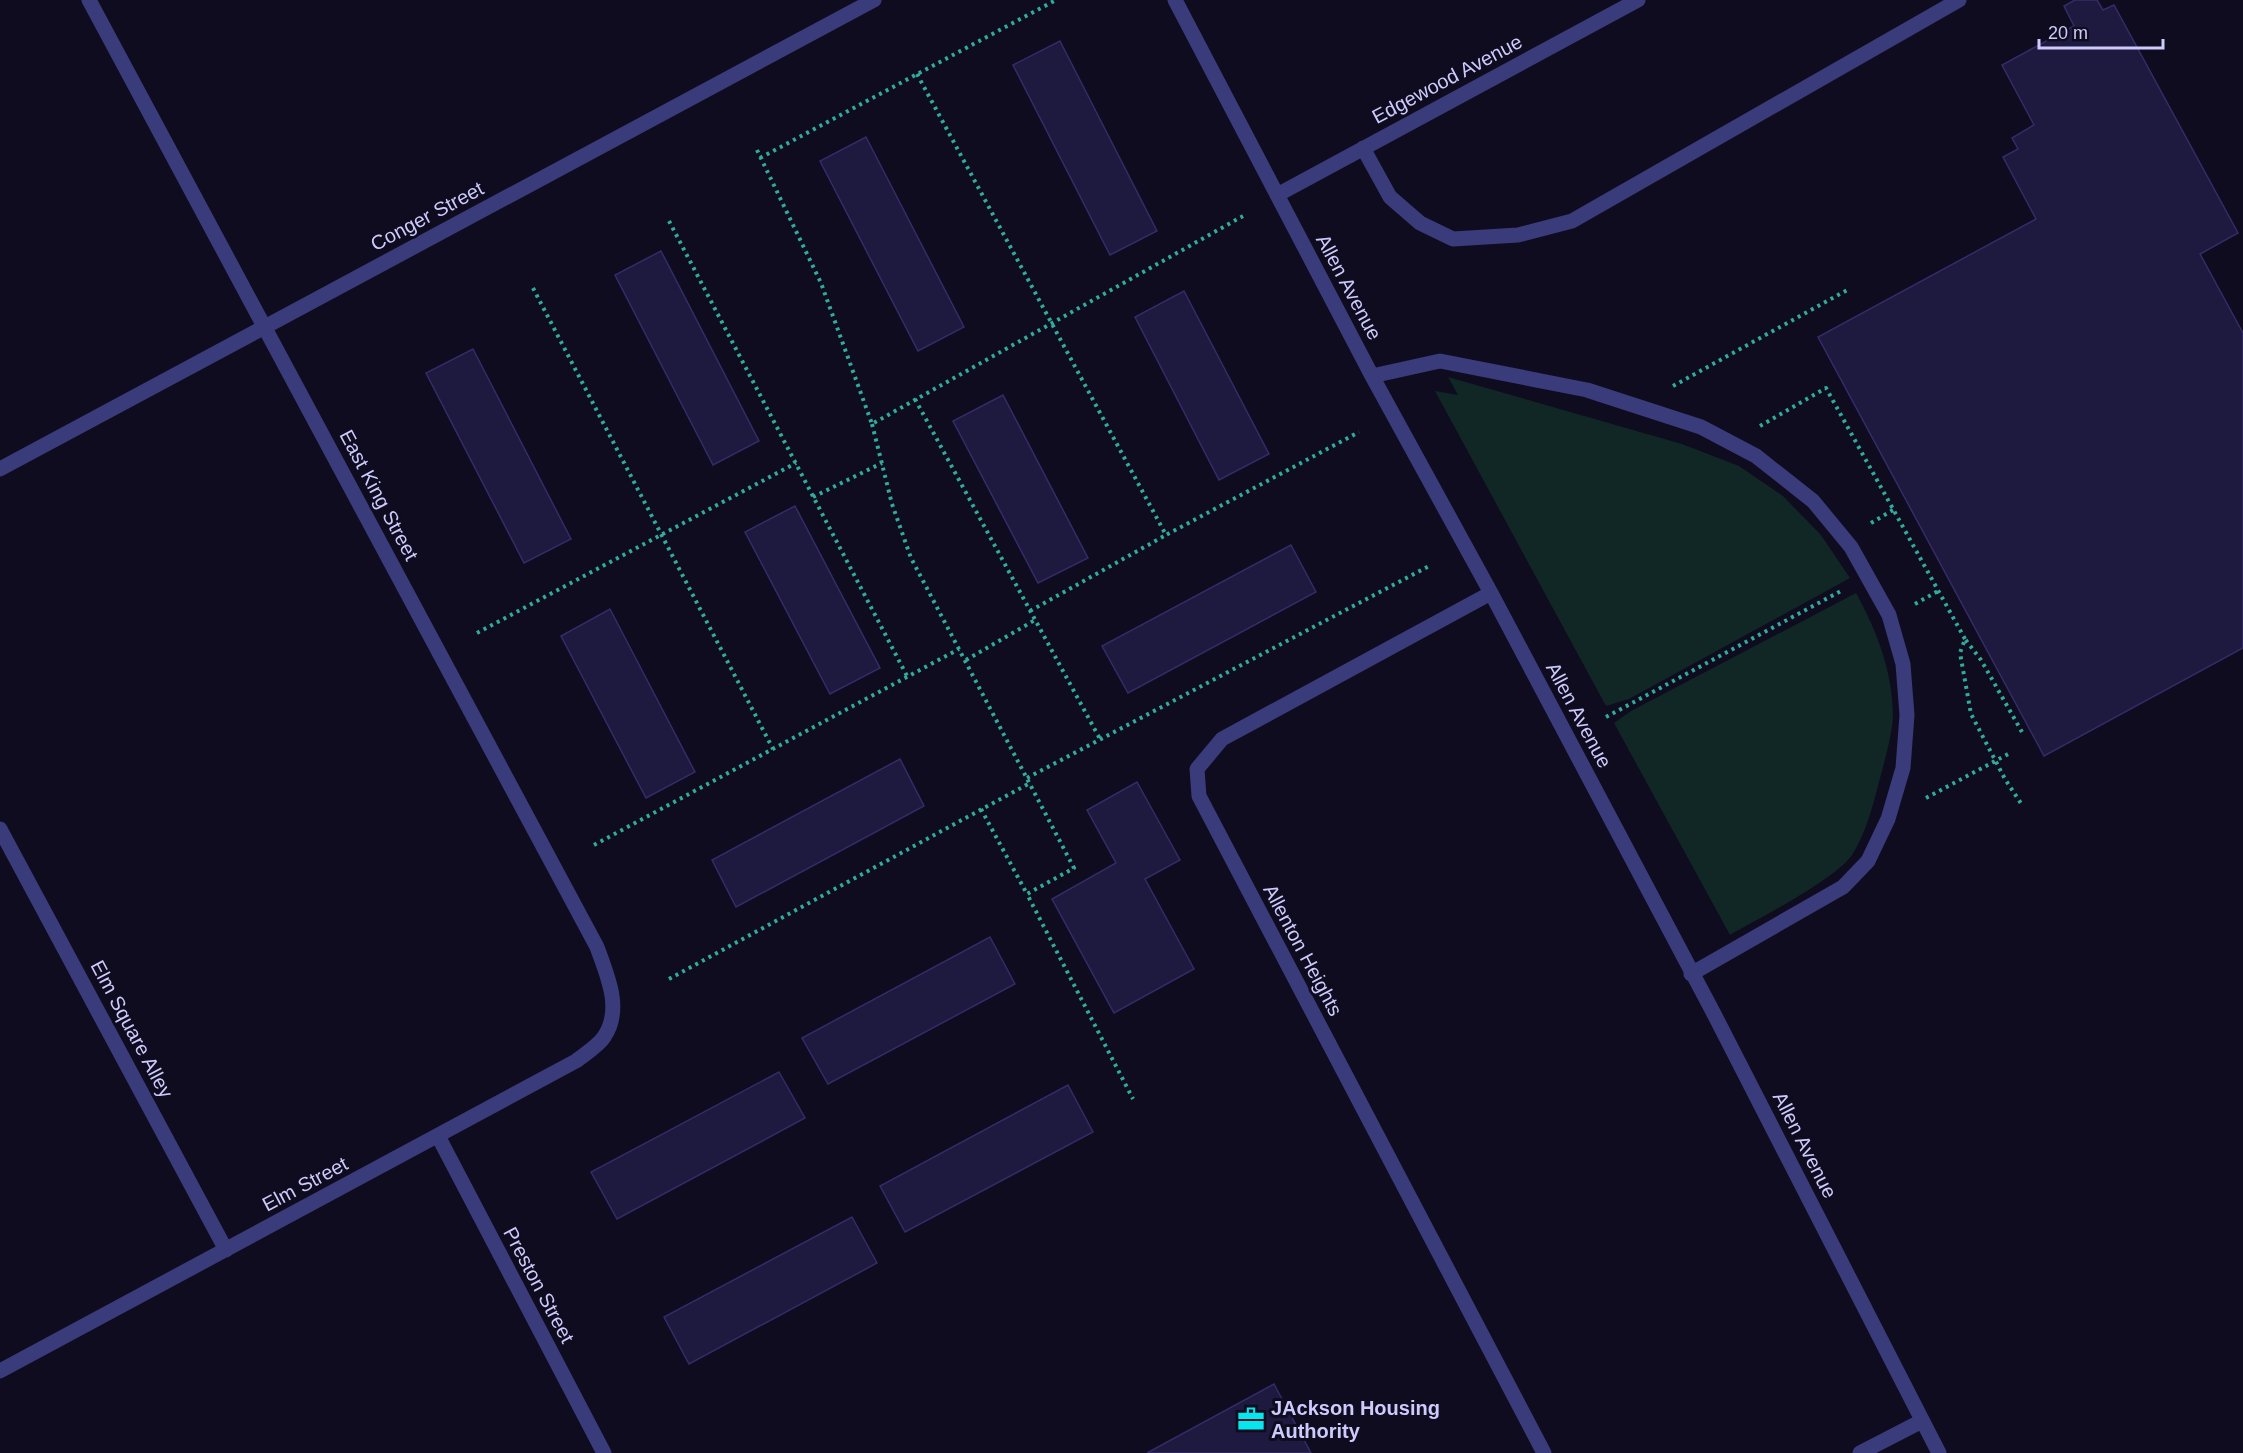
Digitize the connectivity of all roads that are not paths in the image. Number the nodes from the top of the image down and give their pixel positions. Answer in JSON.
{"nodes":[{"id":1,"x":89,"y":0,"type":"edge"},
{"id":2,"x":874,"y":0,"type":"edge"},
{"id":3,"x":1175,"y":0,"type":"edge"},
{"id":4,"x":1638,"y":0,"type":"edge"},
{"id":5,"x":1959,"y":0,"type":"edge"},
{"id":6,"x":1363,"y":148,"type":"junction"},
{"id":7,"x":1277,"y":195,"type":"junction"},
{"id":8,"x":264,"y":327,"type":"junction"},
{"id":9,"x":1372,"y":376,"type":"junction"},
{"id":10,"x":0,"y":469,"type":"edge"},
{"id":11,"x":1491,"y":593,"type":"junction"},
{"id":12,"x":0,"y":829,"type":"edge"},
{"id":13,"x":1691,"y":974,"type":"junction"},
{"id":14,"x":614,"y":1016,"type":"joint"},
{"id":15,"x":438,"y":1136,"type":"junction"},
{"id":16,"x":226,"y":1250,"type":"junction"},
{"id":17,"x":0,"y":1371,"type":"edge"},
{"id":18,"x":1922,"y":1421,"type":"junction"},
{"id":19,"x":604,"y":1453,"type":"edge"},
{"id":20,"x":1544,"y":1453,"type":"edge"},
{"id":21,"x":1860,"y":1453,"type":"edge"},
{"id":22,"x":1939,"y":1453,"type":"edge"}],
"edges":[{"from":1,"to":8,"type":"street","name":"East King Street"},
{"from":2,"to":8,"type":"street","name":"Conger Street"},
{"from":3,"to":7,"type":"street","name":"Allen Avenue"},
{"from":4,"to":6,"type":"street","name":"Edgewood Avenue"},
{"from":5,"to":6,"type":"street"},
{"from":6,"to":7,"type":"street","name":"Edgewood Avenue"},
{"from":7,"to":9,"type":"street","name":"Allen Avenue"},
{"from":8,"to":10,"type":"street","name":"Conger Street"},
{"from":8,"to":14,"type":"street","name":"East King Street"},
{"from":9,"to":11,"type":"street","name":"Allen Avenue"},
{"from":9,"to":13,"type":"street"},
{"from":11,"to":13,"type":"street","name":"Allen Avenue"},
{"from":11,"to":20,"type":"street","name":"Allenton Heights"},
{"from":12,"to":16,"type":"street","name":"Elm Square Alley"},
{"from":13,"to":18,"type":"street","name":"Allen Avenue"},
{"from":14,"to":15,"type":"street","name":"Elm Street"},
{"from":15,"to":16,"type":"street","name":"Elm Street"},
{"from":15,"to":19,"type":"street","name":"Preston Street"},
{"from":16,"to":17,"type":"street","name":"Elm Street"},
{"from":18,"to":21,"type":"street"},
{"from":18,"to":22,"type":"street","name":"Allen Avenue"}]}
